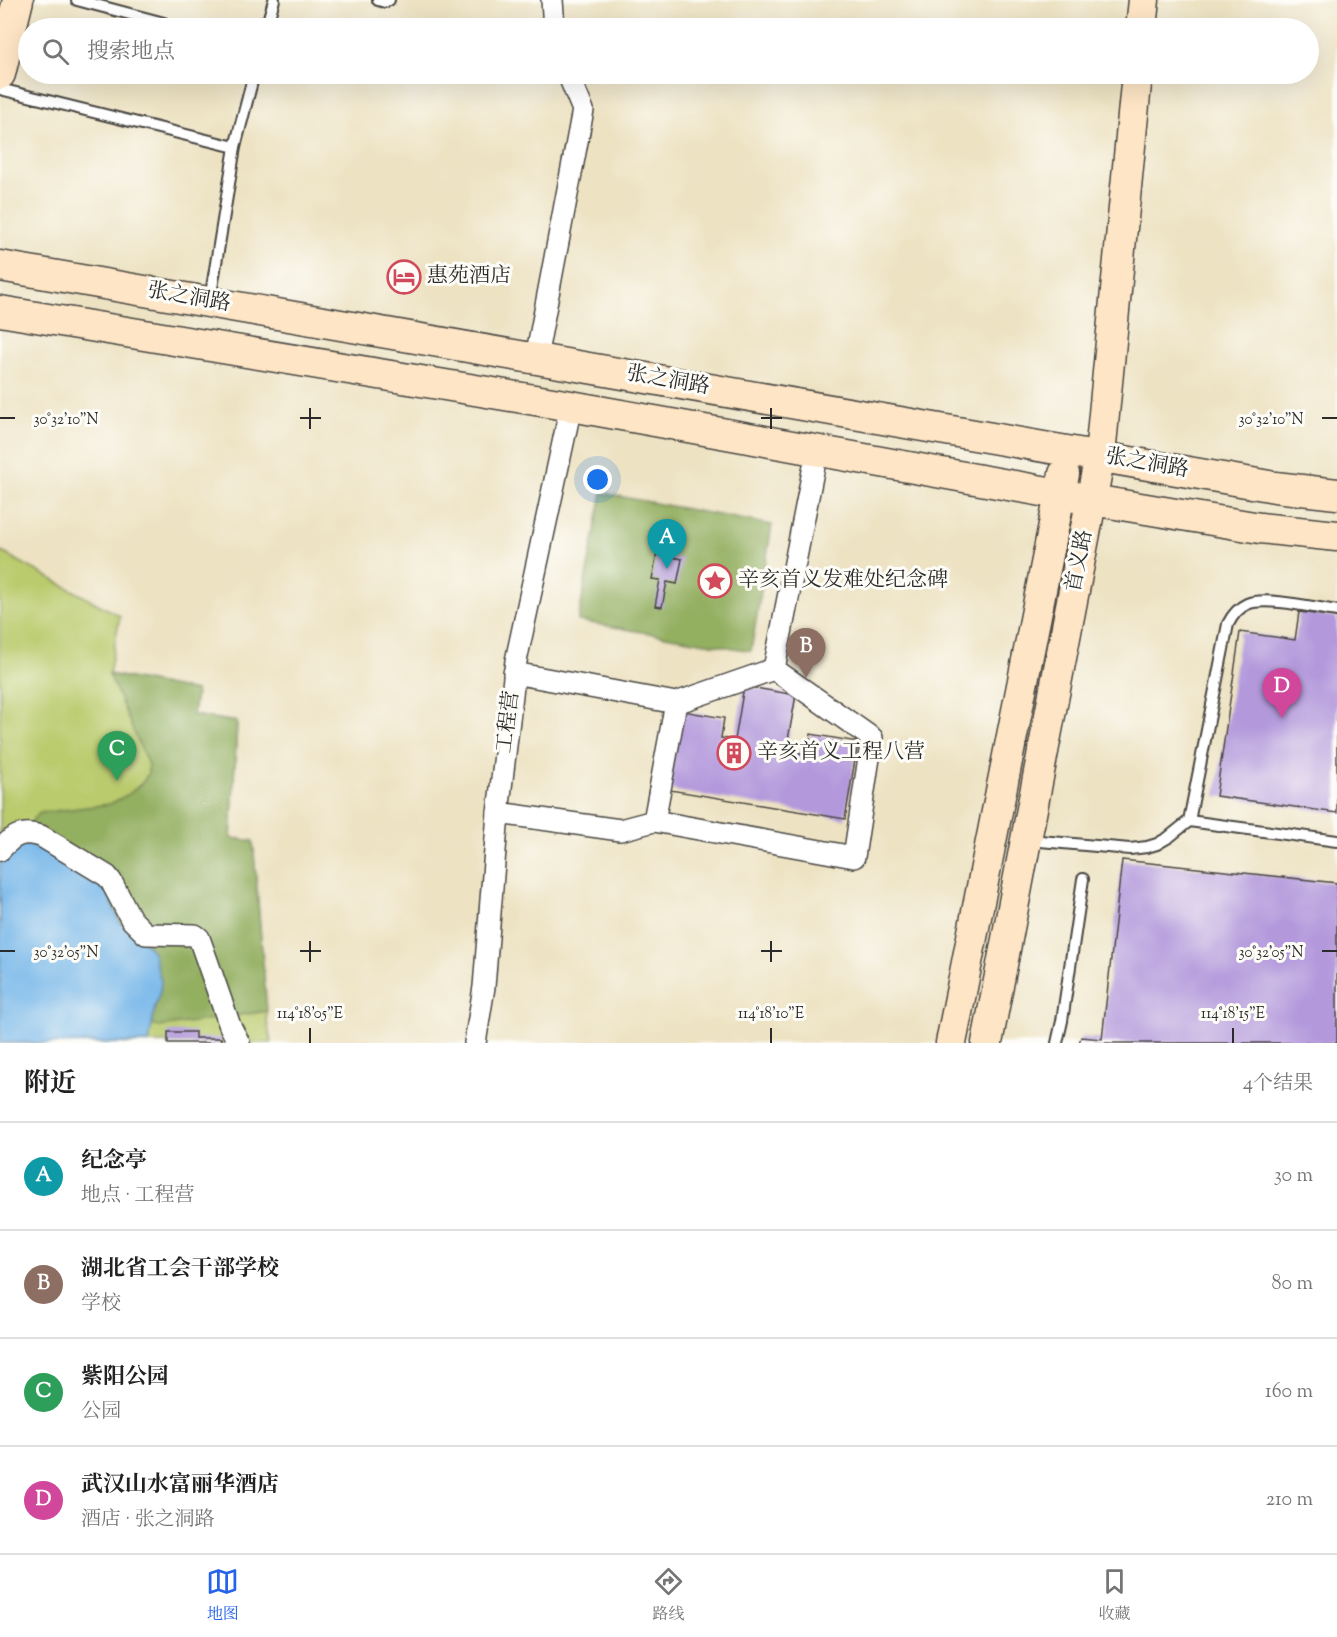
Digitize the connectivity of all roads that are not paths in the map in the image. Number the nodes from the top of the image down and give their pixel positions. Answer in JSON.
{"nodes":[{"id":1,"x":18,"y":0,"type":"edge"},
{"id":2,"x":77,"y":0,"type":"edge"},
{"id":3,"x":274,"y":0,"type":"edge"},
{"id":4,"x":378,"y":0,"type":"edge"},
{"id":5,"x":389,"y":0,"type":"edge"},
{"id":6,"x":1144,"y":0,"type":"edge"},
{"id":7,"x":548,"y":1,"type":"edge"},
{"id":8,"x":145,"y":18,"type":"edge"},
{"id":9,"x":269,"y":18,"type":"edge"},
{"id":10,"x":552,"y":18,"type":"edge"},
{"id":11,"x":1142,"y":18,"type":"edge"},
{"id":12,"x":0,"y":74,"type":"edge"},
{"id":13,"x":252,"y":84,"type":"edge"},
{"id":14,"x":572,"y":84,"type":"edge"},
{"id":15,"x":1136,"y":84,"type":"edge"},
{"id":16,"x":0,"y":89,"type":"edge"},
{"id":17,"x":235,"y":147,"type":"junction"},
{"id":18,"x":0,"y":266,"type":"edge"},
{"id":19,"x":210,"y":302,"type":"junction"},
{"id":20,"x":0,"y":311,"type":"edge"},
{"id":21,"x":536,"y":358,"type":"junction"},
{"id":22,"x":571,"y":406,"type":"junction"},
{"id":23,"x":1069,"y":450,"type":"junction"},
{"id":24,"x":817,"y":451,"type":"junction"},
{"id":25,"x":1100,"y":455,"type":"junction"},
{"id":26,"x":1060,"y":494,"type":"junction"},
{"id":27,"x":1337,"y":494,"type":"edge"},
{"id":28,"x":1092,"y":500,"type":"junction"},
{"id":29,"x":1337,"y":536,"type":"edge"},
{"id":30,"x":1337,"y":611,"type":"edge"},
{"id":31,"x":774,"y":669,"type":"junction"},
{"id":32,"x":514,"y":673,"type":"junction"},
{"id":33,"x":676,"y":703,"type":"junction"},
{"id":34,"x":498,"y":813,"type":"junction"},
{"id":35,"x":654,"y":821,"type":"junction"},
{"id":36,"x":1189,"y":821,"type":"junction"},
{"id":37,"x":1026,"y":840,"type":"junction"},
{"id":38,"x":1337,"y":841,"type":"edge"},
{"id":39,"x":0,"y":850,"type":"edge"},
{"id":40,"x":1083,"y":879,"type":"dead end"},
{"id":41,"x":239,"y":1043,"type":"edge"},
{"id":42,"x":475,"y":1043,"type":"edge"},
{"id":43,"x":951,"y":1043,"type":"edge"},
{"id":44,"x":987,"y":1043,"type":"edge"},
{"id":45,"x":1057,"y":1043,"type":"edge"}],
"edges":[{"from":1,"to":12,"type":"main road"},
{"from":2,"to":8,"type":"lane"},
{"from":3,"to":9,"type":"lane"},
{"from":4,"to":5,"type":"lane"},
{"from":6,"to":11,"type":"main road"},
{"from":7,"to":10,"type":"street"},
{"from":13,"to":17,"type":"lane"},
{"from":14,"to":21,"type":"street"},
{"from":15,"to":25,"type":"main road","name":"首义路"},
{"from":16,"to":17,"type":"lane"},
{"from":17,"to":19,"type":"lane"},
{"from":18,"to":19,"type":"main road","name":"张之洞路"},
{"from":19,"to":21,"type":"main road","name":"张之洞路"},
{"from":20,"to":22,"type":"main road","name":"张之洞路"},
{"from":21,"to":23,"type":"main road","name":"张之洞路"},
{"from":22,"to":24,"type":"main road","name":"张之洞路"},
{"from":22,"to":32,"type":"street","name":"工程营"},
{"from":23,"to":25,"type":"main road","name":"张之洞路"},
{"from":23,"to":26,"type":"main road","name":"首义路"},
{"from":24,"to":26,"type":"main road","name":"张之洞路"},
{"from":24,"to":31,"type":"street"},
{"from":25,"to":27,"type":"main road","name":"张之洞路"},
{"from":25,"to":28,"type":"main road","name":"首义路"},
{"from":26,"to":28,"type":"main road","name":"张之洞路"},
{"from":26,"to":43,"type":"main road","name":"首义路"},
{"from":28,"to":29,"type":"main road","name":"张之洞路"},
{"from":28,"to":37,"type":"main road","name":"首义路"},
{"from":30,"to":36,"type":"lane"},
{"from":31,"to":33,"type":"street"},
{"from":31,"to":35,"type":"street"},
{"from":32,"to":33,"type":"street"},
{"from":32,"to":34,"type":"street","name":"工程营"},
{"from":33,"to":35,"type":"street"},
{"from":34,"to":35,"type":"street"},
{"from":34,"to":42,"type":"street","name":"工程营"},
{"from":36,"to":37,"type":"lane"},
{"from":36,"to":38,"type":"lane"},
{"from":37,"to":44,"type":"main road","name":"首义路"},
{"from":39,"to":41,"type":"street"},
{"from":40,"to":45,"type":"lane"}]}
